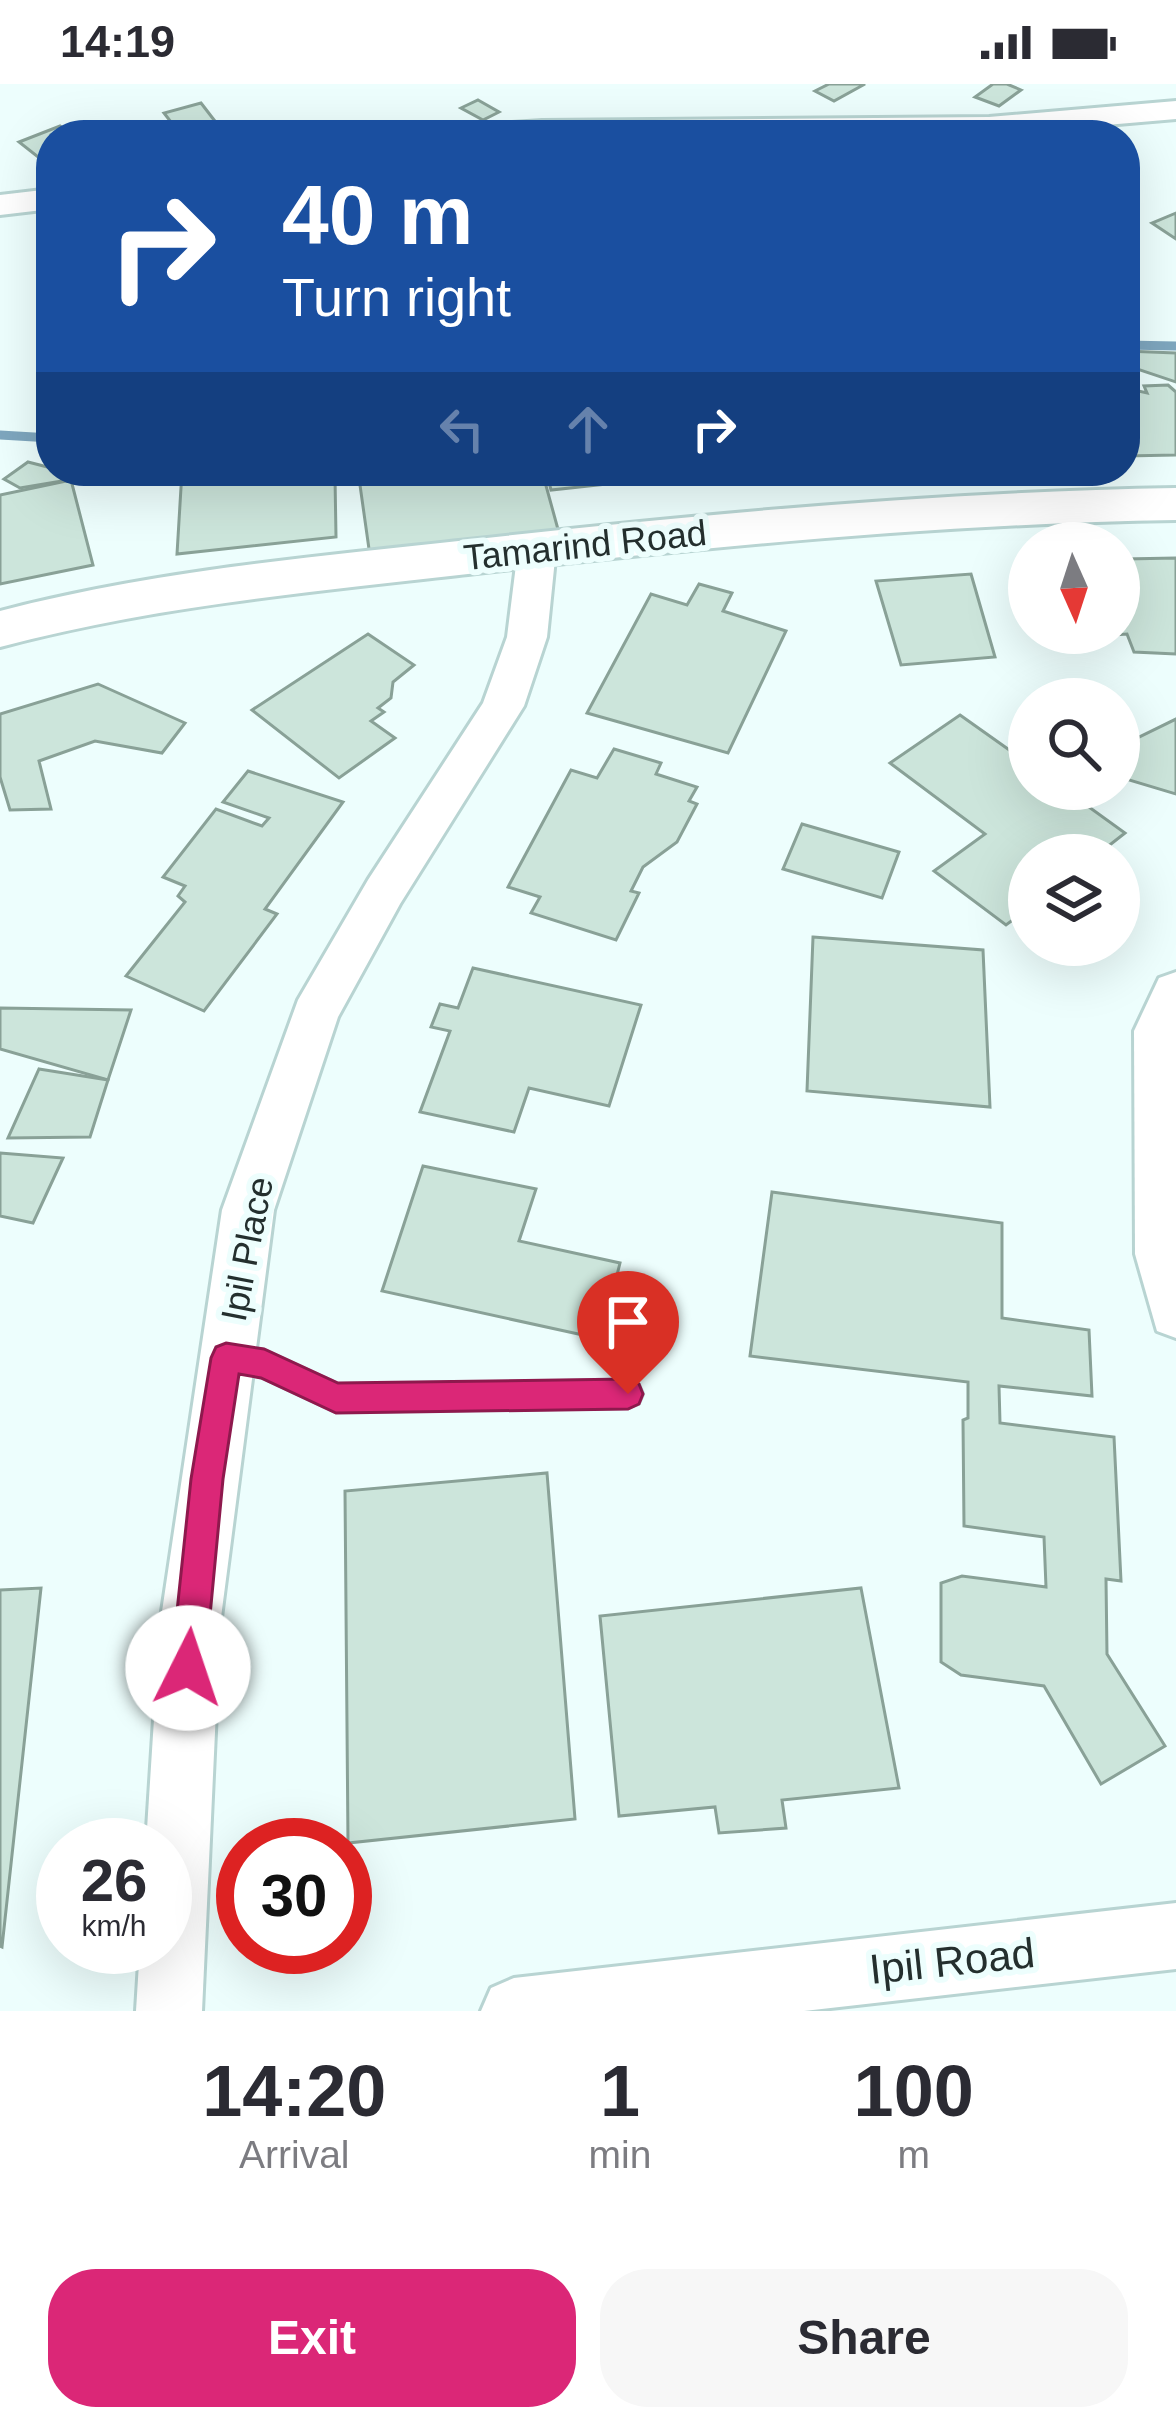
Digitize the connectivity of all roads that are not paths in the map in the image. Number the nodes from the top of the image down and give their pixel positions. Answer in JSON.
{"nodes":[{"id":1,"x":1176,"y":110,"type":"edge"},
{"id":2,"x":1059,"y":120,"type":"edge"},
{"id":3,"x":36,"y":201,"type":"edge"},
{"id":4,"x":0,"y":205,"type":"edge"},
{"id":5,"x":1176,"y":504,"type":"edge"},
{"id":6,"x":537,"y":549,"type":"junction"},
{"id":7,"x":0,"y":629,"type":"edge"},
{"id":8,"x":1176,"y":991,"type":"edge"},
{"id":9,"x":1176,"y":1315,"type":"edge"},
{"id":10,"x":226,"y":1358,"type":"junction"},
{"id":11,"x":628,"y":1394,"type":"dead end"},
{"id":12,"x":1176,"y":1936,"type":"edge"},
{"id":13,"x":169,"y":2011,"type":"edge"},
{"id":14,"x":514,"y":2011,"type":"edge"}],
"edges":[{"from":1,"to":2,"type":"street"},
{"from":3,"to":4,"type":"street"},
{"from":5,"to":6,"type":"street","name":"Tamarind Road"},
{"from":6,"to":7,"type":"street","name":"Tamarind Road"},
{"from":6,"to":10,"type":"street","name":"Ipil Place"},
{"from":8,"to":9,"type":"street"},
{"from":10,"to":11,"type":"lane"},
{"from":10,"to":13,"type":"street","name":"Ipil Place"},
{"from":12,"to":14,"type":"street","name":"Ipil Road"}]}
